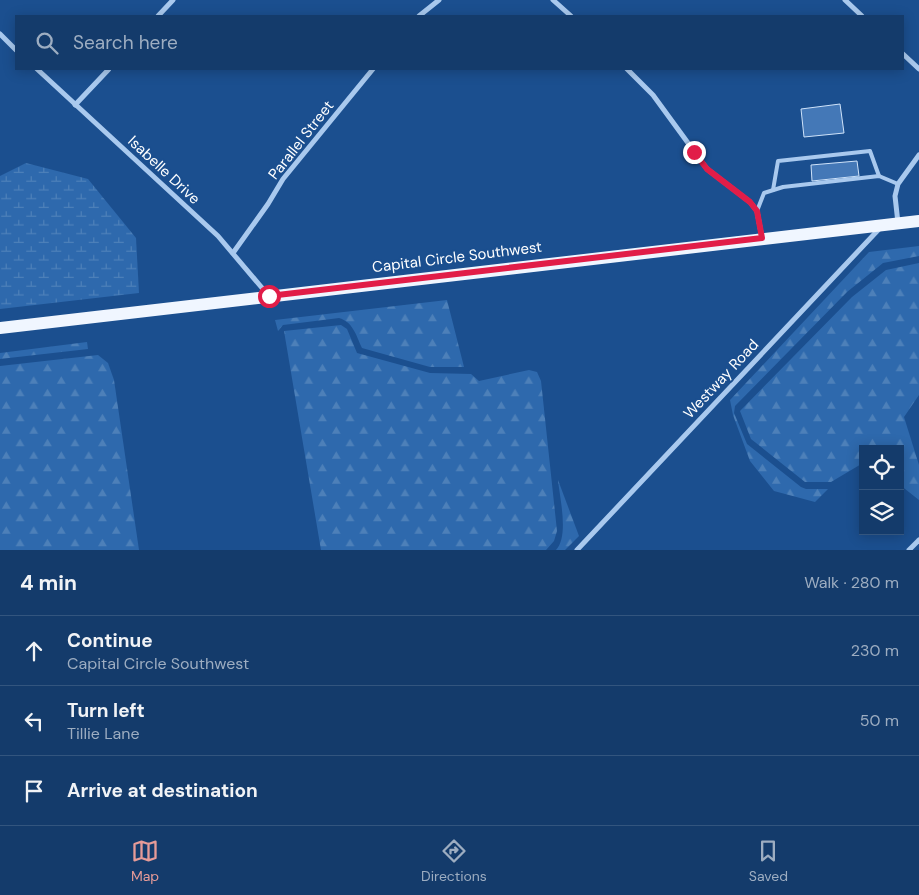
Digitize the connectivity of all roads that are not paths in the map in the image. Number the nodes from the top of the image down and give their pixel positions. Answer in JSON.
{"nodes":[{"id":1,"x":173,"y":0,"type":"edge"},
{"id":2,"x":439,"y":0,"type":"edge"},
{"id":3,"x":553,"y":0,"type":"edge"},
{"id":4,"x":845,"y":0,"type":"edge"},
{"id":5,"x":159,"y":15,"type":"edge"},
{"id":6,"x":420,"y":15,"type":"edge"},
{"id":7,"x":569,"y":15,"type":"edge"},
{"id":8,"x":861,"y":15,"type":"edge"},
{"id":9,"x":0,"y":34,"type":"edge"},
{"id":10,"x":15,"y":49,"type":"edge"},
{"id":11,"x":904,"y":55,"type":"edge"},
{"id":12,"x":919,"y":69,"type":"edge"},
{"id":13,"x":38,"y":70,"type":"edge"},
{"id":14,"x":108,"y":70,"type":"edge"},
{"id":15,"x":372,"y":70,"type":"edge"},
{"id":16,"x":629,"y":70,"type":"edge"},
{"id":17,"x":76,"y":105,"type":"junction"},
{"id":18,"x":919,"y":155,"type":"edge"},
{"id":19,"x":879,"y":176,"type":"junction"},
{"id":20,"x":898,"y":184,"type":"junction"},
{"id":21,"x":773,"y":190,"type":"junction"},
{"id":22,"x":757,"y":211,"type":"junction"},
{"id":23,"x":919,"y":221,"type":"edge"},
{"id":24,"x":898,"y":223,"type":"junction"},
{"id":25,"x":884,"y":225,"type":"junction"},
{"id":26,"x":762,"y":238,"type":"junction"},
{"id":27,"x":233,"y":253,"type":"junction"},
{"id":28,"x":269,"y":296,"type":"junction"},
{"id":29,"x":0,"y":328,"type":"edge"},
{"id":30,"x":919,"y":540,"type":"edge"},
{"id":31,"x":577,"y":550,"type":"edge"},
{"id":32,"x":909,"y":550,"type":"edge"}],
"edges":[{"from":1,"to":5,"type":"street"},
{"from":2,"to":6,"type":"street"},
{"from":3,"to":7,"type":"street"},
{"from":4,"to":8,"type":"street"},
{"from":9,"to":10,"type":"street"},
{"from":11,"to":12,"type":"street"},
{"from":13,"to":17,"type":"street","name":"Isabelle Drive"},
{"from":14,"to":17,"type":"street"},
{"from":15,"to":27,"type":"street","name":"Parallel Street"},
{"from":16,"to":22,"type":"street"},
{"from":17,"to":27,"type":"street","name":"Isabelle Drive"},
{"from":18,"to":20,"type":"street"},
{"from":19,"to":20,"type":"lane"},
{"from":19,"to":21,"type":"lane"},
{"from":19,"to":21,"type":"lane"},
{"from":20,"to":24,"type":"street"},
{"from":21,"to":22,"type":"lane"},
{"from":22,"to":26,"type":"street"},
{"from":23,"to":24,"type":"main road","name":"Capital Circle Southwest"},
{"from":24,"to":25,"type":"main road","name":"Capital Circle Southwest"},
{"from":25,"to":26,"type":"main road","name":"Capital Circle Southwest"},
{"from":25,"to":31,"type":"street","name":"Westway Road"},
{"from":26,"to":28,"type":"main road","name":"Capital Circle Southwest"},
{"from":27,"to":28,"type":"street","name":"Isabelle Drive"},
{"from":28,"to":29,"type":"main road","name":"Capital Circle Southwest"},
{"from":30,"to":32,"type":"street"}]}
